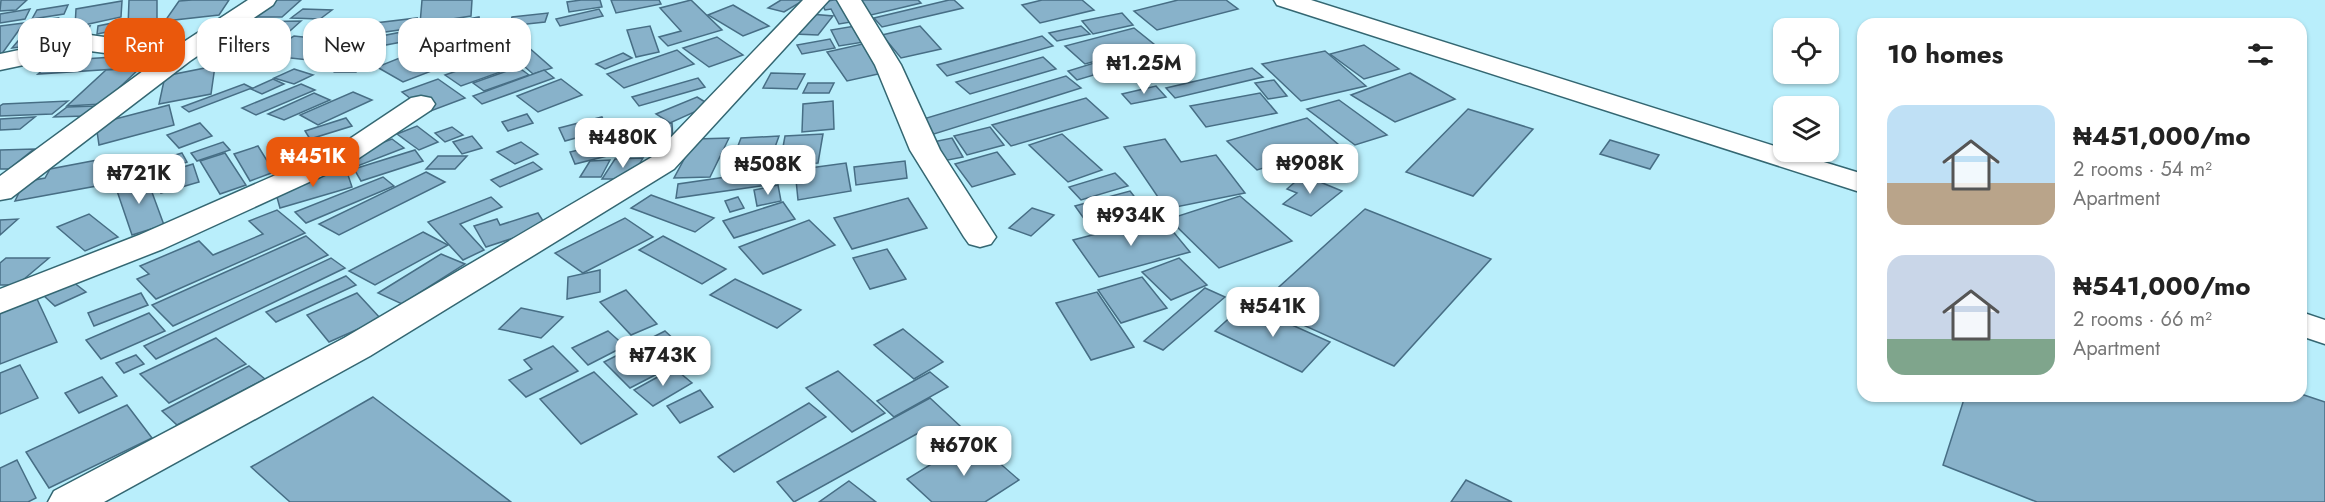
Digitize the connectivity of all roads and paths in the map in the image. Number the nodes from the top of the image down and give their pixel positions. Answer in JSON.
{"nodes":[{"id":1,"x":264,"y":0,"type":"edge"},
{"id":2,"x":817,"y":0,"type":"edge"},
{"id":3,"x":849,"y":0,"type":"edge"},
{"id":4,"x":1286,"y":0,"type":"edge"},
{"id":5,"x":104,"y":45,"type":"edge"},
{"id":6,"x":185,"y":51,"type":"edge"},
{"id":7,"x":0,"y":62,"type":"edge"},
{"id":8,"x":157,"y":72,"type":"edge"},
{"id":9,"x":421,"y":104,"type":"dead end"},
{"id":10,"x":1857,"y":182,"type":"edge"},
{"id":11,"x":0,"y":191,"type":"edge"},
{"id":12,"x":980,"y":237,"type":"dead end"},
{"id":13,"x":0,"y":302,"type":"edge"},
{"id":14,"x":2307,"y":326,"type":"edge"},
{"id":15,"x":2325,"y":332,"type":"edge"},
{"id":16,"x":69,"y":502,"type":"edge"}],
"edges":[{"from":1,"to":6,"type":"street"},
{"from":2,"to":16,"type":"street"},
{"from":3,"to":12,"type":"street"},
{"from":4,"to":10,"type":"street"},
{"from":5,"to":7,"type":"street"},
{"from":8,"to":11,"type":"street"},
{"from":9,"to":13,"type":"street"},
{"from":14,"to":15,"type":"street"}]}
